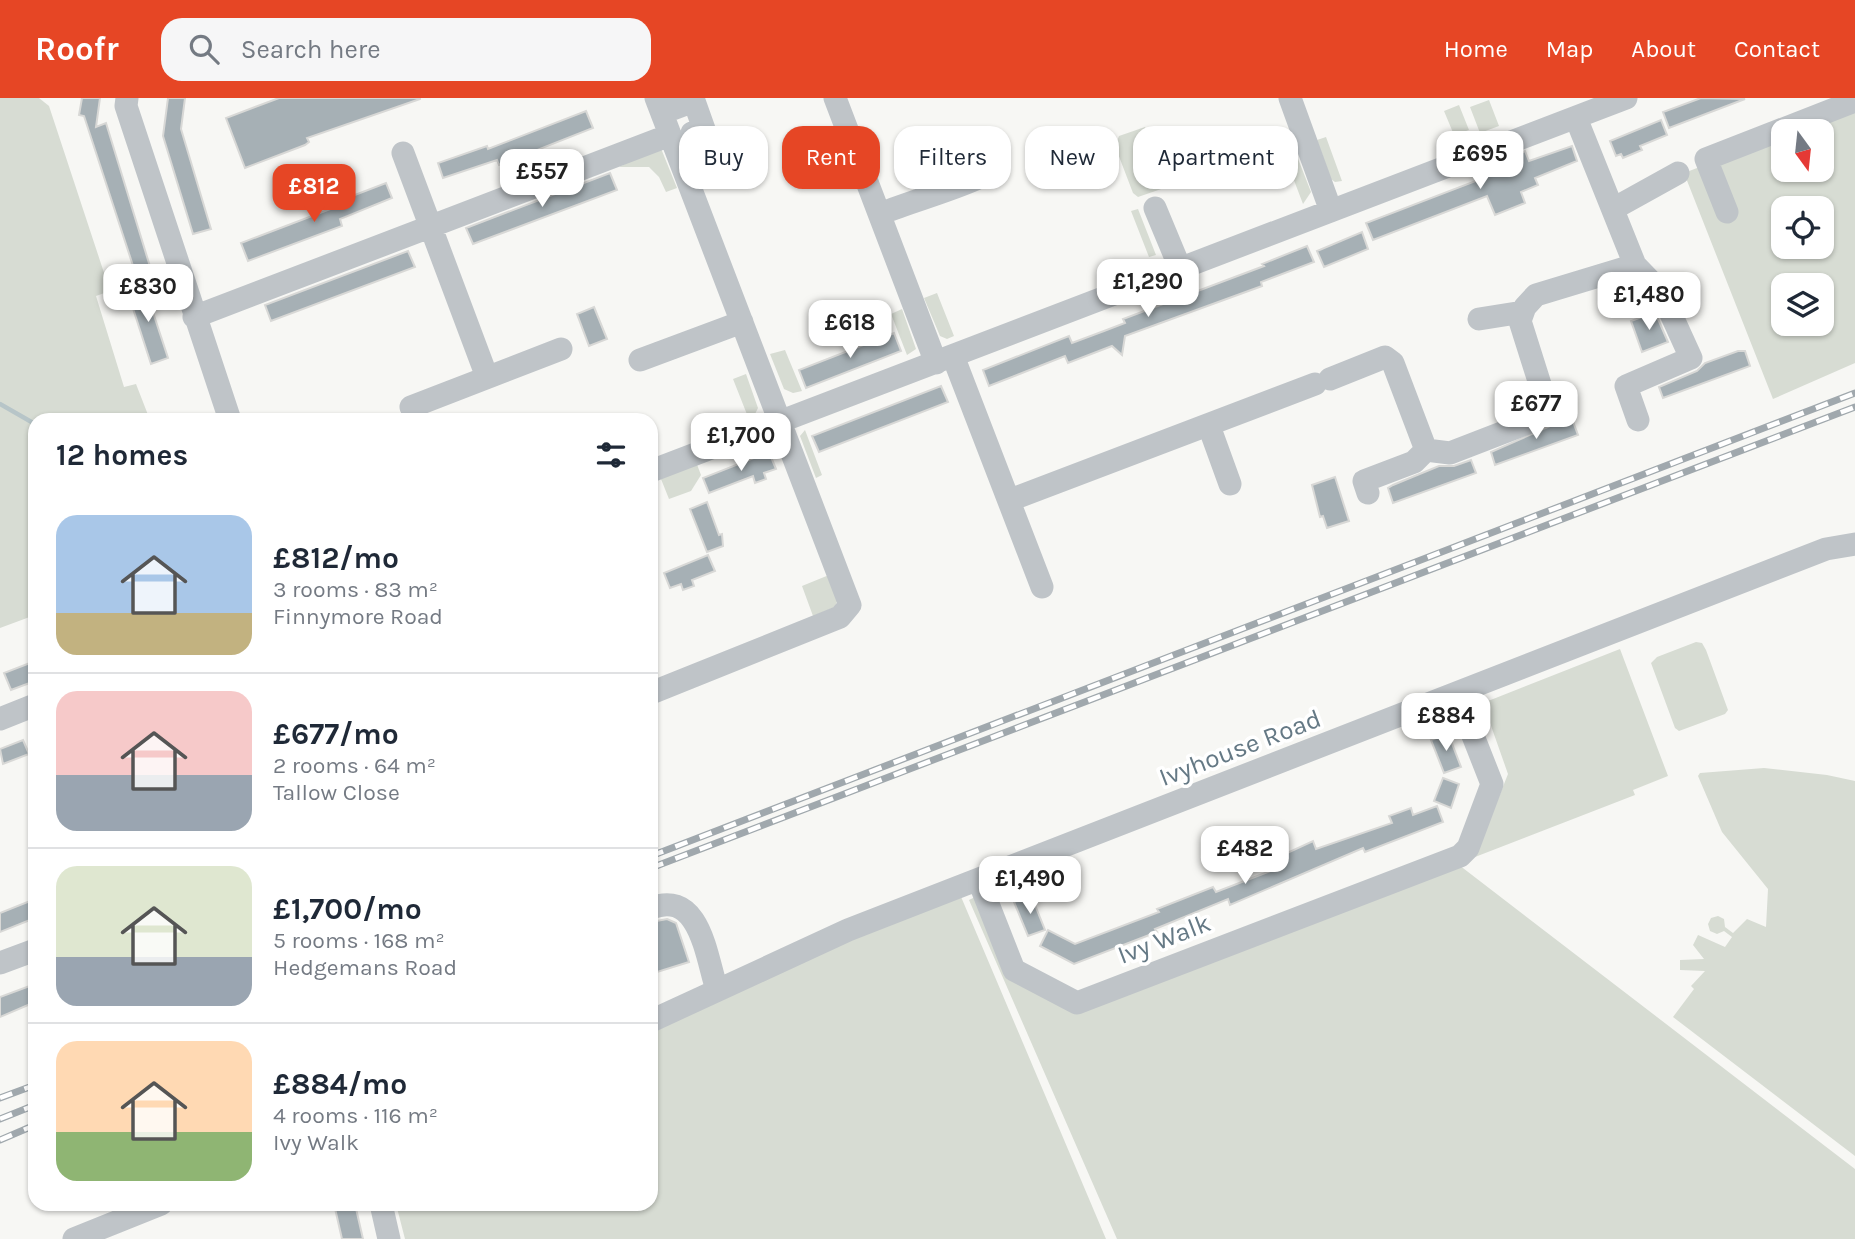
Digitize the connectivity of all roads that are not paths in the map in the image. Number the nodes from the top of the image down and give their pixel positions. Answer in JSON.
{"nodes":[{"id":1,"x":127,"y":98,"type":"edge"},
{"id":2,"x":835,"y":98,"type":"edge"},
{"id":3,"x":1290,"y":98,"type":"edge"},
{"id":4,"x":1626,"y":98,"type":"edge"},
{"id":5,"x":1855,"y":101,"type":"edge"},
{"id":6,"x":1576,"y":118,"type":"junction"},
{"id":7,"x":670,"y":120,"type":"edge"},
{"id":8,"x":403,"y":153,"type":"dead end"},
{"id":9,"x":1678,"y":173,"type":"dead end"},
{"id":10,"x":953,"y":189,"type":"edge"},
{"id":11,"x":1156,"y":208,"type":"dead end"},
{"id":12,"x":1613,"y":209,"type":"junction"},
{"id":13,"x":1331,"y":211,"type":"junction"},
{"id":14,"x":1727,"y":212,"type":"dead end"},
{"id":15,"x":880,"y":214,"type":"junction"},
{"id":16,"x":430,"y":226,"type":"junction"},
{"id":17,"x":1635,"y":265,"type":"junction"},
{"id":18,"x":1180,"y":268,"type":"junction"},
{"id":19,"x":1523,"y":312,"type":"junction"},
{"id":20,"x":194,"y":317,"type":"junction"},
{"id":21,"x":1479,"y":319,"type":"dead end"},
{"id":22,"x":742,"y":322,"type":"junction"},
{"id":23,"x":561,"y":349,"type":"dead end"},
{"id":24,"x":640,"y":360,"type":"dead end"},
{"id":25,"x":944,"y":360,"type":"junction"},
{"id":26,"x":487,"y":377,"type":"junction"},
{"id":27,"x":411,"y":407,"type":"dead end"},
{"id":28,"x":228,"y":413,"type":"edge"},
{"id":29,"x":1638,"y":420,"type":"dead end"},
{"id":30,"x":782,"y":421,"type":"junction"},
{"id":31,"x":1209,"y":426,"type":"junction"},
{"id":32,"x":1426,"y":450,"type":"junction"},
{"id":33,"x":658,"y":468,"type":"edge"},
{"id":34,"x":1230,"y":484,"type":"dead end"},
{"id":35,"x":1368,"y":493,"type":"dead end"},
{"id":36,"x":1010,"y":500,"type":"junction"},
{"id":37,"x":1855,"y":544,"type":"edge"},
{"id":38,"x":1042,"y":587,"type":"dead end"},
{"id":39,"x":658,"y":690,"type":"edge"},
{"id":40,"x":1457,"y":695,"type":"junction"},
{"id":41,"x":28,"y":708,"type":"edge"},
{"id":42,"x":0,"y":719,"type":"edge"},
{"id":43,"x":979,"y":881,"type":"junction"},
{"id":44,"x":658,"y":905,"type":"edge"},
{"id":45,"x":28,"y":953,"type":"edge"},
{"id":46,"x":0,"y":963,"type":"edge"},
{"id":47,"x":717,"y":990,"type":"junction"},
{"id":48,"x":658,"y":1018,"type":"edge"},
{"id":49,"x":145,"y":1211,"type":"edge"},
{"id":50,"x":383,"y":1211,"type":"edge"},
{"id":51,"x":86,"y":1237,"type":"edge"},
{"id":52,"x":389,"y":1239,"type":"edge"}],
"edges":[{"from":1,"to":20,"type":"street"},
{"from":2,"to":15,"type":"street"},
{"from":3,"to":13,"type":"street"},
{"from":4,"to":6,"type":"street"},
{"from":5,"to":14,"type":"street"},
{"from":6,"to":12,"type":"street"},
{"from":6,"to":13,"type":"street"},
{"from":7,"to":16,"type":"street"},
{"from":7,"to":22,"type":"street"},
{"from":8,"to":16,"type":"street"},
{"from":9,"to":12,"type":"street"},
{"from":10,"to":15,"type":"street"},
{"from":11,"to":18,"type":"street"},
{"from":12,"to":17,"type":"street"},
{"from":13,"to":18,"type":"street"},
{"from":15,"to":25,"type":"street"},
{"from":16,"to":20,"type":"street"},
{"from":16,"to":26,"type":"street"},
{"from":17,"to":19,"type":"street"},
{"from":17,"to":29,"type":"street"},
{"from":18,"to":25,"type":"street"},
{"from":19,"to":21,"type":"street"},
{"from":19,"to":32,"type":"street"},
{"from":20,"to":28,"type":"street"},
{"from":22,"to":24,"type":"street"},
{"from":22,"to":30,"type":"street"},
{"from":23,"to":26,"type":"street"},
{"from":25,"to":30,"type":"street"},
{"from":25,"to":36,"type":"street"},
{"from":26,"to":27,"type":"street"},
{"from":30,"to":33,"type":"street"},
{"from":30,"to":39,"type":"street"},
{"from":31,"to":32,"type":"street"},
{"from":31,"to":34,"type":"street"},
{"from":31,"to":36,"type":"street"},
{"from":32,"to":35,"type":"street"},
{"from":36,"to":38,"type":"street"},
{"from":37,"to":40,"type":"street","name":"Ivyhouse Road"},
{"from":40,"to":43,"type":"street","name":"Ivyhouse Road"},
{"from":40,"to":43,"type":"street","name":"Ivy Walk"},
{"from":41,"to":42,"type":"street"},
{"from":43,"to":47,"type":"street","name":"Ivyhouse Road"},
{"from":44,"to":47,"type":"street"},
{"from":45,"to":46,"type":"street"},
{"from":47,"to":48,"type":"street","name":"Ivyhouse Road"},
{"from":49,"to":51,"type":"street"},
{"from":50,"to":52,"type":"street"}]}
